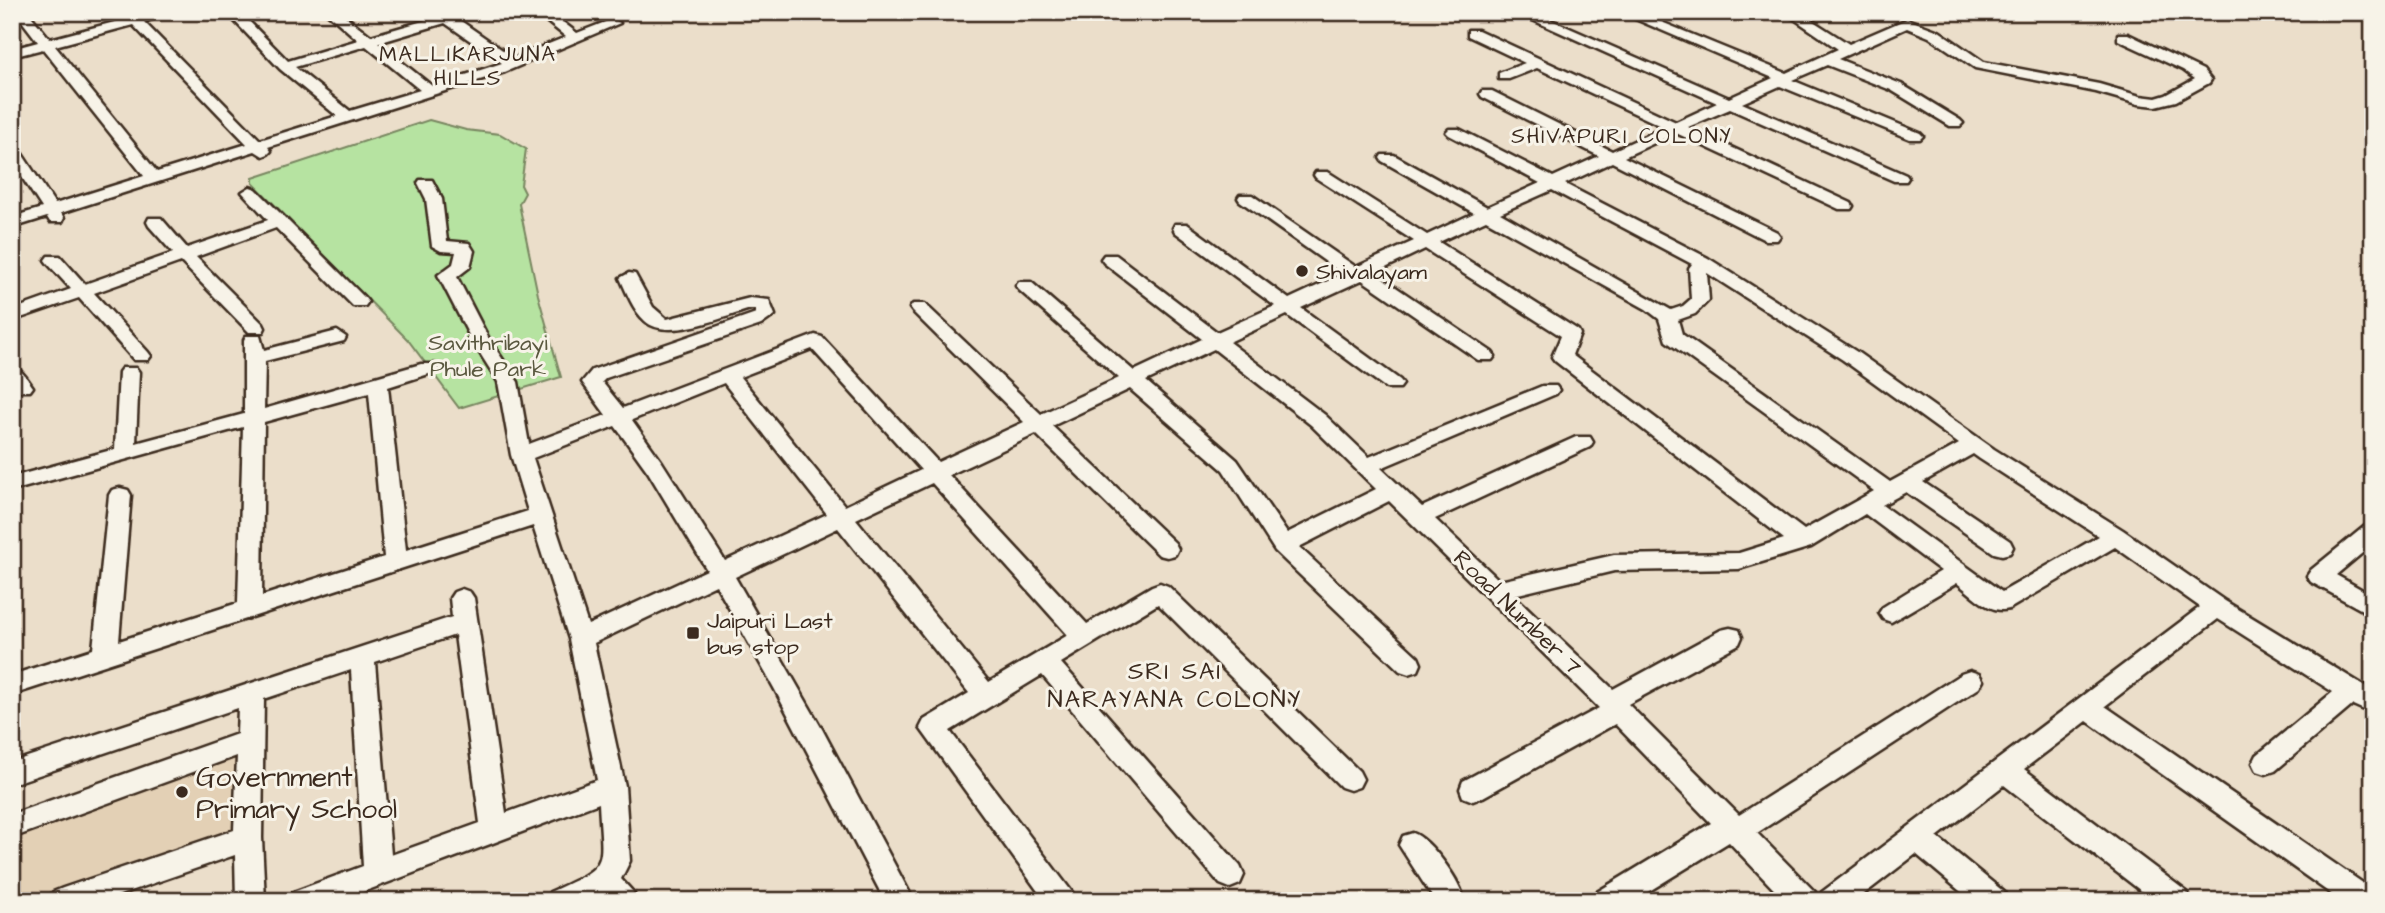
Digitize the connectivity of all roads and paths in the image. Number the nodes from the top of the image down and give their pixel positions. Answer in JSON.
{"nodes":[{"id":1,"x":21,"y":12,"type":"edge"},
{"id":2,"x":168,"y":12,"type":"edge"},
{"id":3,"x":232,"y":12,"type":"edge"},
{"id":4,"x":332,"y":12,"type":"edge"},
{"id":5,"x":468,"y":12,"type":"edge"},
{"id":6,"x":541,"y":12,"type":"edge"},
{"id":7,"x":1521,"y":12,"type":"edge"},
{"id":8,"x":1625,"y":12,"type":"edge"},
{"id":9,"x":1790,"y":12,"type":"edge"},
{"id":10,"x":1805,"y":12,"type":"edge"},
{"id":11,"x":443,"y":15,"type":"edge"},
{"id":12,"x":132,"y":17,"type":"edge"},
{"id":13,"x":613,"y":23,"type":"dead end"},
{"id":14,"x":1473,"y":33,"type":"dead end"},
{"id":15,"x":2123,"y":37,"type":"dead end"},
{"id":16,"x":576,"y":39,"type":"junction"},
{"id":17,"x":367,"y":41,"type":"junction"},
{"id":18,"x":48,"y":44,"type":"junction"},
{"id":19,"x":1852,"y":47,"type":"junction"},
{"id":20,"x":12,"y":53,"type":"edge"},
{"id":21,"x":1825,"y":59,"type":"junction"},
{"id":22,"x":1537,"y":62,"type":"junction"},
{"id":23,"x":513,"y":64,"type":"junction"},
{"id":24,"x":285,"y":66,"type":"junction"},
{"id":25,"x":1504,"y":76,"type":"dead end"},
{"id":26,"x":1781,"y":78,"type":"junction"},
{"id":27,"x":430,"y":92,"type":"junction"},
{"id":28,"x":1487,"y":94,"type":"dead end"},
{"id":29,"x":1728,"y":103,"type":"junction"},
{"id":30,"x":347,"y":116,"type":"junction"},
{"id":31,"x":1955,"y":124,"type":"dead end"},
{"id":32,"x":1678,"y":126,"type":"junction"},
{"id":33,"x":1454,"y":132,"type":"dead end"},
{"id":34,"x":1915,"y":136,"type":"dead end"},
{"id":35,"x":260,"y":148,"type":"junction"},
{"id":36,"x":12,"y":149,"type":"edge"},
{"id":37,"x":1612,"y":157,"type":"junction"},
{"id":38,"x":1388,"y":158,"type":"dead end"},
{"id":39,"x":1322,"y":175,"type":"dead end"},
{"id":40,"x":154,"y":178,"type":"junction"},
{"id":41,"x":1900,"y":178,"type":"dead end"},
{"id":42,"x":426,"y":183,"type":"dead end"},
{"id":43,"x":1552,"y":184,"type":"junction"},
{"id":44,"x":250,"y":192,"type":"dead end"},
{"id":45,"x":1246,"y":198,"type":"dead end"},
{"id":46,"x":1845,"y":206,"type":"dead end"},
{"id":47,"x":1487,"y":213,"type":"junction"},
{"id":48,"x":54,"y":214,"type":"junction"},
{"id":49,"x":280,"y":220,"type":"junction"},
{"id":50,"x":155,"y":222,"type":"dead end"},
{"id":51,"x":12,"y":223,"type":"edge"},
{"id":52,"x":1181,"y":228,"type":"dead end"},
{"id":53,"x":12,"y":232,"type":"edge"},
{"id":54,"x":1771,"y":236,"type":"dead end"},
{"id":55,"x":1428,"y":241,"type":"junction"},
{"id":56,"x":184,"y":255,"type":"junction"},
{"id":57,"x":1110,"y":259,"type":"dead end"},
{"id":58,"x":54,"y":260,"type":"dead end"},
{"id":59,"x":1702,"y":262,"type":"junction"},
{"id":60,"x":1361,"y":274,"type":"junction"},
{"id":61,"x":629,"y":278,"type":"dead end"},
{"id":62,"x":1025,"y":286,"type":"dead end"},
{"id":63,"x":82,"y":292,"type":"junction"},
{"id":64,"x":359,"y":302,"type":"dead end"},
{"id":65,"x":1289,"y":307,"type":"junction"},
{"id":66,"x":919,"y":308,"type":"dead end"},
{"id":67,"x":12,"y":317,"type":"edge"},
{"id":68,"x":1668,"y":317,"type":"junction"},
{"id":69,"x":337,"y":337,"type":"dead end"},
{"id":70,"x":1217,"y":339,"type":"junction"},
{"id":71,"x":255,"y":342,"type":"junction"},
{"id":72,"x":1486,"y":356,"type":"dead end"},
{"id":73,"x":428,"y":368,"type":"dead end"},
{"id":74,"x":727,"y":374,"type":"junction"},
{"id":75,"x":1131,"y":381,"type":"junction"},
{"id":76,"x":378,"y":384,"type":"junction"},
{"id":77,"x":1392,"y":384,"type":"dead end"},
{"id":78,"x":1549,"y":390,"type":"dead end"},
{"id":79,"x":618,"y":416,"type":"junction"},
{"id":80,"x":253,"y":418,"type":"junction"},
{"id":81,"x":1038,"y":424,"type":"junction"},
{"id":82,"x":1583,"y":442,"type":"dead end"},
{"id":83,"x":1974,"y":445,"type":"junction"},
{"id":84,"x":125,"y":452,"type":"junction"},
{"id":85,"x":521,"y":455,"type":"junction"},
{"id":86,"x":1366,"y":466,"type":"junction"},
{"id":87,"x":935,"y":473,"type":"junction"},
{"id":88,"x":12,"y":484,"type":"edge"},
{"id":89,"x":1898,"y":487,"type":"junction"},
{"id":90,"x":1392,"y":490,"type":"junction"},
{"id":91,"x":120,"y":495,"type":"dead end"},
{"id":92,"x":1866,"y":504,"type":"junction"},
{"id":93,"x":541,"y":515,"type":"junction"},
{"id":94,"x":1420,"y":516,"type":"junction"},
{"id":95,"x":840,"y":517,"type":"junction"},
{"id":96,"x":2373,"y":532,"type":"edge"},
{"id":97,"x":2115,"y":536,"type":"junction"},
{"id":98,"x":1803,"y":541,"type":"junction"},
{"id":99,"x":1283,"y":545,"type":"junction"},
{"id":100,"x":2002,"y":547,"type":"dead end"},
{"id":101,"x":1167,"y":549,"type":"dead end"},
{"id":102,"x":396,"y":562,"type":"junction"},
{"id":103,"x":1959,"y":571,"type":"junction"},
{"id":104,"x":719,"y":574,"type":"junction"},
{"id":105,"x":1495,"y":591,"type":"junction"},
{"id":106,"x":250,"y":607,"type":"junction"},
{"id":107,"x":2217,"y":607,"type":"junction"},
{"id":108,"x":2373,"y":607,"type":"edge"},
{"id":109,"x":1891,"y":613,"type":"dead end"},
{"id":110,"x":1084,"y":636,"type":"junction"},
{"id":111,"x":1730,"y":637,"type":"dead end"},
{"id":112,"x":580,"y":639,"type":"junction"},
{"id":113,"x":362,"y":655,"type":"junction"},
{"id":114,"x":105,"y":656,"type":"junction"},
{"id":115,"x":1045,"y":663,"type":"junction"},
{"id":116,"x":1409,"y":664,"type":"dead end"},
{"id":117,"x":1970,"y":681,"type":"dead end"},
{"id":118,"x":12,"y":685,"type":"edge"},
{"id":119,"x":251,"y":693,"type":"junction"},
{"id":120,"x":986,"y":696,"type":"junction"},
{"id":121,"x":2362,"y":697,"type":"edge"},
{"id":122,"x":1614,"y":706,"type":"junction"},
{"id":123,"x":2088,"y":708,"type":"junction"},
{"id":124,"x":250,"y":740,"type":"junction"},
{"id":125,"x":2266,"y":763,"type":"dead end"},
{"id":126,"x":2005,"y":770,"type":"junction"},
{"id":127,"x":12,"y":773,"type":"edge"},
{"id":128,"x":1350,"y":779,"type":"dead end"},
{"id":129,"x":612,"y":786,"type":"junction"},
{"id":130,"x":1473,"y":789,"type":"dead end"},
{"id":131,"x":12,"y":826,"type":"edge"},
{"id":132,"x":1734,"y":828,"type":"junction"},
{"id":133,"x":495,"y":829,"type":"junction"},
{"id":134,"x":1916,"y":837,"type":"junction"},
{"id":135,"x":248,"y":838,"type":"junction"},
{"id":136,"x":1413,"y":845,"type":"dead end"},
{"id":137,"x":378,"y":873,"type":"junction"},
{"id":138,"x":1230,"y":875,"type":"dead end"},
{"id":139,"x":614,"y":891,"type":"edge"},
{"id":140,"x":63,"y":901,"type":"edge"},
{"id":141,"x":251,"y":901,"type":"edge"},
{"id":142,"x":303,"y":901,"type":"edge"},
{"id":143,"x":560,"y":901,"type":"edge"},
{"id":144,"x":900,"y":901,"type":"edge"},
{"id":145,"x":1062,"y":901,"type":"edge"},
{"id":146,"x":1450,"y":901,"type":"edge"},
{"id":147,"x":1607,"y":901,"type":"edge"},
{"id":148,"x":1805,"y":901,"type":"edge"},
{"id":149,"x":1832,"y":901,"type":"edge"},
{"id":150,"x":1994,"y":901,"type":"edge"},
{"id":151,"x":2178,"y":901,"type":"edge"},
{"id":152,"x":2365,"y":901,"type":"edge"}],
"edges":[{"from":1,"to":18,"type":"street"},
{"from":2,"to":12,"type":"street"},
{"from":3,"to":24,"type":"street"},
{"from":4,"to":17,"type":"street"},
{"from":5,"to":11,"type":"street"},
{"from":6,"to":16,"type":"street"},
{"from":7,"to":29,"type":"street"},
{"from":8,"to":26,"type":"street"},
{"from":9,"to":19,"type":"street"},
{"from":10,"to":19,"type":"street"},
{"from":11,"to":17,"type":"street"},
{"from":11,"to":23,"type":"street"},
{"from":12,"to":18,"type":"street"},
{"from":12,"to":35,"type":"street"},
{"from":13,"to":16,"type":"street"},
{"from":14,"to":22,"type":"street"},
{"from":15,"to":19,"type":"street"},
{"from":16,"to":23,"type":"street"},
{"from":17,"to":24,"type":"street"},
{"from":17,"to":27,"type":"street"},
{"from":18,"to":20,"type":"street"},
{"from":18,"to":40,"type":"street"},
{"from":19,"to":21,"type":"street"},
{"from":21,"to":26,"type":"street"},
{"from":21,"to":31,"type":"street"},
{"from":22,"to":25,"type":"street"},
{"from":22,"to":32,"type":"street"},
{"from":23,"to":27,"type":"street"},
{"from":24,"to":30,"type":"street"},
{"from":26,"to":29,"type":"street"},
{"from":26,"to":34,"type":"street"},
{"from":27,"to":30,"type":"street"},
{"from":27,"to":35,"type":"street"},
{"from":28,"to":37,"type":"street"},
{"from":29,"to":32,"type":"street"},
{"from":29,"to":41,"type":"street"},
{"from":30,"to":35,"type":"street"},
{"from":32,"to":37,"type":"street"},
{"from":32,"to":46,"type":"street"},
{"from":33,"to":43,"type":"street"},
{"from":35,"to":40,"type":"street"},
{"from":35,"to":48,"type":"street"},
{"from":36,"to":48,"type":"street"},
{"from":37,"to":43,"type":"street"},
{"from":37,"to":54,"type":"street"},
{"from":38,"to":47,"type":"street"},
{"from":39,"to":55,"type":"street"},
{"from":40,"to":48,"type":"street"},
{"from":42,"to":85,"type":"street"},
{"from":43,"to":47,"type":"street"},
{"from":43,"to":59,"type":"street"},
{"from":44,"to":49,"type":"street"},
{"from":45,"to":60,"type":"street"},
{"from":47,"to":55,"type":"street"},
{"from":47,"to":68,"type":"street"},
{"from":48,"to":51,"type":"street"},
{"from":48,"to":53,"type":"street"},
{"from":49,"to":56,"type":"street"},
{"from":49,"to":64,"type":"street"},
{"from":50,"to":56,"type":"street"},
{"from":52,"to":65,"type":"street"},
{"from":55,"to":60,"type":"street"},
{"from":55,"to":98,"type":"street"},
{"from":56,"to":63,"type":"street"},
{"from":56,"to":71,"type":"street"},
{"from":57,"to":70,"type":"street","name":"Road Number 7"},
{"from":58,"to":63,"type":"street"},
{"from":59,"to":68,"type":"street"},
{"from":59,"to":83,"type":"street"},
{"from":60,"to":65,"type":"street"},
{"from":60,"to":72,"type":"street"},
{"from":61,"to":79,"type":"street"},
{"from":62,"to":75,"type":"street"},
{"from":63,"to":67,"type":"street"},
{"from":63,"to":84,"type":"street"},
{"from":65,"to":70,"type":"street"},
{"from":65,"to":77,"type":"street"},
{"from":66,"to":81,"type":"street"},
{"from":68,"to":89,"type":"street"},
{"from":69,"to":71,"type":"street"},
{"from":70,"to":75,"type":"street"},
{"from":70,"to":86,"type":"street","name":"Road Number 7"},
{"from":71,"to":80,"type":"street"},
{"from":73,"to":76,"type":"street"},
{"from":74,"to":79,"type":"street"},
{"from":74,"to":87,"type":"street"},
{"from":74,"to":95,"type":"street"},
{"from":75,"to":81,"type":"street"},
{"from":75,"to":99,"type":"street"},
{"from":76,"to":80,"type":"street"},
{"from":76,"to":102,"type":"street"},
{"from":78,"to":86,"type":"street"},
{"from":79,"to":85,"type":"street"},
{"from":79,"to":104,"type":"street"},
{"from":80,"to":84,"type":"street"},
{"from":80,"to":106,"type":"street"},
{"from":81,"to":87,"type":"street"},
{"from":81,"to":101,"type":"street"},
{"from":82,"to":94,"type":"street"},
{"from":83,"to":89,"type":"street"},
{"from":83,"to":97,"type":"street"},
{"from":84,"to":88,"type":"street"},
{"from":85,"to":93,"type":"street"},
{"from":86,"to":90,"type":"street","name":"Road Number 7"},
{"from":87,"to":95,"type":"street"},
{"from":87,"to":110,"type":"street"},
{"from":89,"to":92,"type":"street"},
{"from":89,"to":100,"type":"street"},
{"from":90,"to":94,"type":"street","name":"Road Number 7"},
{"from":90,"to":99,"type":"street"},
{"from":91,"to":114,"type":"street"},
{"from":92,"to":98,"type":"street"},
{"from":92,"to":103,"type":"street"},
{"from":93,"to":102,"type":"street"},
{"from":93,"to":112,"type":"street"},
{"from":94,"to":105,"type":"street","name":"Road Number 7"},
{"from":95,"to":104,"type":"street"},
{"from":95,"to":120,"type":"street"},
{"from":96,"to":108,"type":"street"},
{"from":97,"to":103,"type":"street"},
{"from":97,"to":107,"type":"street"},
{"from":98,"to":105,"type":"street"},
{"from":99,"to":116,"type":"street"},
{"from":102,"to":106,"type":"street"},
{"from":103,"to":109,"type":"street"},
{"from":104,"to":112,"type":"street"},
{"from":104,"to":144,"type":"street"},
{"from":105,"to":122,"type":"street","name":"Road Number 7"},
{"from":106,"to":114,"type":"street"},
{"from":107,"to":121,"type":"street"},
{"from":107,"to":123,"type":"street"},
{"from":110,"to":115,"type":"street"},
{"from":110,"to":128,"type":"street"},
{"from":111,"to":122,"type":"street"},
{"from":112,"to":129,"type":"street"},
{"from":113,"to":119,"type":"street"},
{"from":113,"to":133,"type":"street"},
{"from":113,"to":137,"type":"street"},
{"from":114,"to":118,"type":"street"},
{"from":115,"to":120,"type":"street"},
{"from":115,"to":138,"type":"street"},
{"from":117,"to":132,"type":"street"},
{"from":119,"to":124,"type":"street"},
{"from":119,"to":127,"type":"street"},
{"from":120,"to":145,"type":"street"},
{"from":121,"to":125,"type":"street"},
{"from":122,"to":130,"type":"street"},
{"from":122,"to":132,"type":"street","name":"Road Number 7"},
{"from":123,"to":126,"type":"street"},
{"from":123,"to":152,"type":"street"},
{"from":124,"to":131,"type":"street"},
{"from":124,"to":135,"type":"street"},
{"from":126,"to":134,"type":"street"},
{"from":126,"to":151,"type":"street"},
{"from":129,"to":133,"type":"street"},
{"from":129,"to":139,"type":"street"},
{"from":132,"to":147,"type":"street"},
{"from":132,"to":148,"type":"street","name":"Road Number 7"},
{"from":133,"to":137,"type":"street"},
{"from":134,"to":149,"type":"street"},
{"from":134,"to":150,"type":"street"},
{"from":135,"to":140,"type":"street"},
{"from":135,"to":141,"type":"street"},
{"from":136,"to":146,"type":"street"},
{"from":137,"to":142,"type":"street"},
{"from":139,"to":143,"type":"street"}]}
